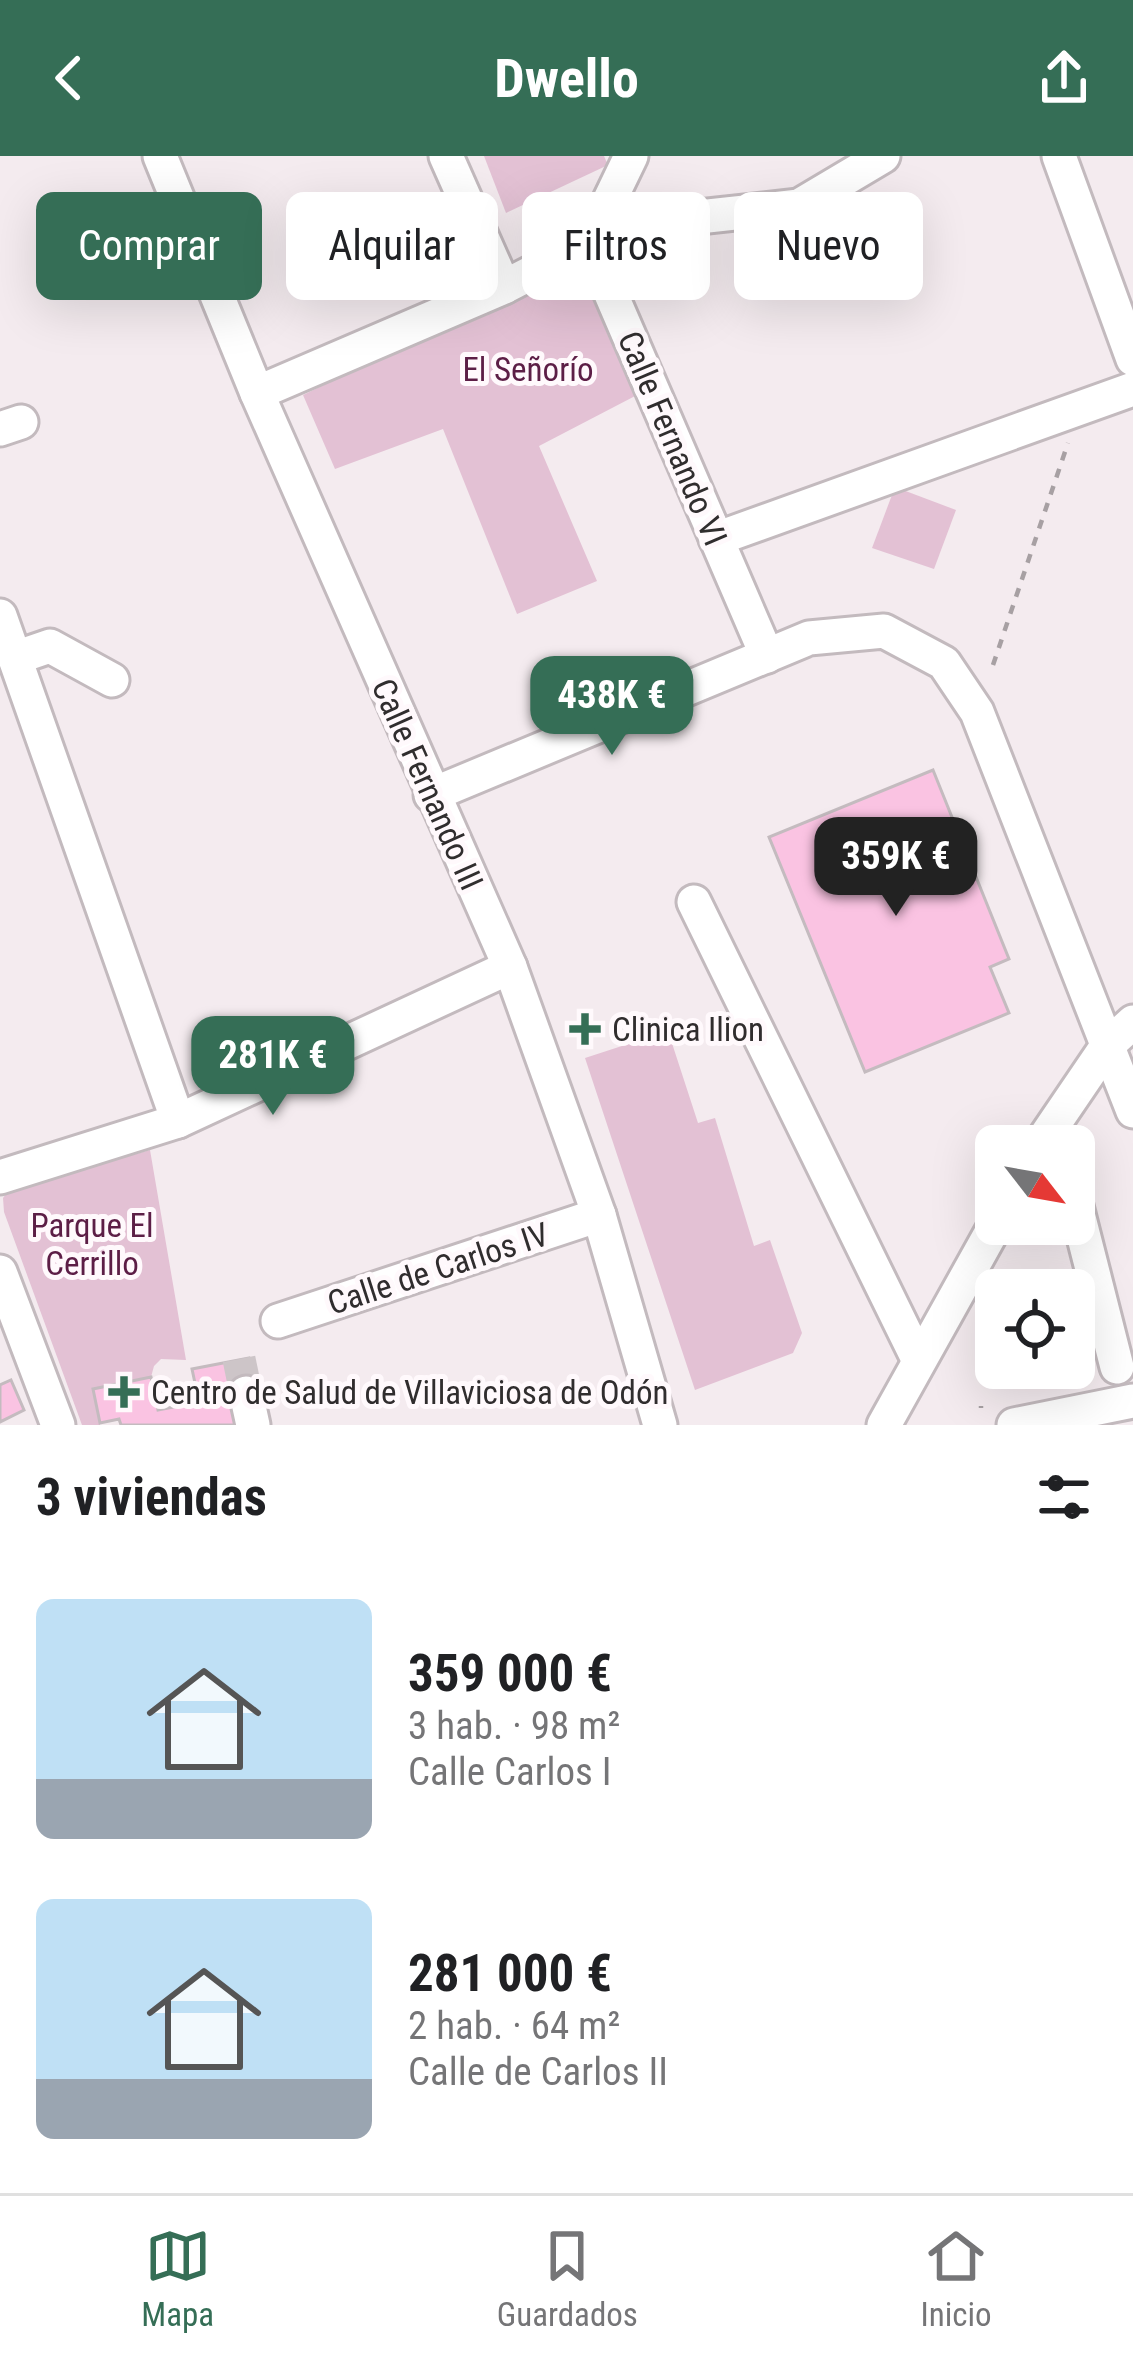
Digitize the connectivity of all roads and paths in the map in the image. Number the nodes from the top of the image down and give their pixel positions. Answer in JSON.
{"nodes":[{"id":1,"x":160,"y":156,"type":"edge"},
{"id":2,"x":446,"y":156,"type":"edge"},
{"id":3,"x":631,"y":156,"type":"edge"},
{"id":4,"x":883,"y":156,"type":"edge"},
{"id":5,"x":1059,"y":156,"type":"edge"},
{"id":6,"x":614,"y":192,"type":"edge"},
{"id":7,"x":710,"y":215,"type":"edge"},
{"id":8,"x":522,"y":278,"type":"edge"},
{"id":9,"x":504,"y":287,"type":"junction"},
{"id":10,"x":613,"y":300,"type":"edge"},
{"id":11,"x":1133,"y":359,"type":"edge"},
{"id":12,"x":1133,"y":388,"type":"edge"},
{"id":13,"x":257,"y":393,"type":"junction"},
{"id":14,"x":1067,"y":443,"type":"dead end"},
{"id":15,"x":716,"y":539,"type":"junction"},
{"id":16,"x":0,"y":616,"type":"edge"},
{"id":17,"x":767,"y":656,"type":"junction"},
{"id":18,"x":15,"y":658,"type":"junction"},
{"id":19,"x":993,"y":665,"type":"dead end"},
{"id":20,"x":112,"y":680,"type":"dead end"},
{"id":21,"x":431,"y":795,"type":"junction"},
{"id":22,"x":694,"y":902,"type":"dead end"},
{"id":23,"x":510,"y":967,"type":"junction"},
{"id":24,"x":1133,"y":1022,"type":"edge"},
{"id":25,"x":1107,"y":1046,"type":"junction"},
{"id":26,"x":1133,"y":1111,"type":"edge"},
{"id":27,"x":178,"y":1121,"type":"junction"},
{"id":28,"x":1050,"y":1125,"type":"edge"},
{"id":29,"x":0,"y":1177,"type":"edge"},
{"id":30,"x":599,"y":1215,"type":"junction"},
{"id":31,"x":984,"y":1245,"type":"edge"},
{"id":32,"x":1086,"y":1245,"type":"edge"},
{"id":33,"x":0,"y":1272,"type":"edge"},
{"id":34,"x":6,"y":1308,"type":"edge"},
{"id":35,"x":278,"y":1321,"type":"dead end"},
{"id":36,"x":920,"y":1361,"type":"junction"},
{"id":37,"x":1117,"y":1367,"type":"dead end"},
{"id":38,"x":1133,"y":1401,"type":"edge"},
{"id":39,"x":49,"y":1422,"type":"edge"},
{"id":40,"x":660,"y":1425,"type":"edge"},
{"id":41,"x":884,"y":1425,"type":"edge"},
{"id":42,"x":1014,"y":1425,"type":"edge"}],
"edges":[{"from":1,"to":13,"type":"street","name":"Calle Fernando III"},
{"from":2,"to":9,"type":"street"},
{"from":3,"to":6,"type":"street"},
{"from":4,"to":7,"type":"street"},
{"from":5,"to":11,"type":"street"},
{"from":8,"to":9,"type":"street"},
{"from":9,"to":13,"type":"street"},
{"from":10,"to":15,"type":"street","name":"Calle Fernando VI"},
{"from":12,"to":15,"type":"street"},
{"from":13,"to":21,"type":"street","name":"Calle Fernando III"},
{"from":14,"to":19,"type":"path"},
{"from":15,"to":17,"type":"street","name":"Calle Fernando VI"},
{"from":16,"to":18,"type":"street"},
{"from":17,"to":21,"type":"street"},
{"from":17,"to":25,"type":"street"},
{"from":18,"to":20,"type":"street"},
{"from":18,"to":27,"type":"street"},
{"from":21,"to":23,"type":"street","name":"Calle Fernando III"},
{"from":22,"to":36,"type":"street"},
{"from":23,"to":27,"type":"street"},
{"from":23,"to":30,"type":"street","name":"Calle Fernando III"},
{"from":24,"to":25,"type":"street"},
{"from":25,"to":26,"type":"street"},
{"from":25,"to":28,"type":"street"},
{"from":27,"to":29,"type":"street"},
{"from":30,"to":35,"type":"street","name":"Calle de Carlos IV"},
{"from":30,"to":40,"type":"street","name":"Calle Fernando III"},
{"from":31,"to":36,"type":"street"},
{"from":32,"to":37,"type":"street"},
{"from":33,"to":34,"type":"street"},
{"from":34,"to":39,"type":"street"},
{"from":36,"to":41,"type":"street"},
{"from":38,"to":42,"type":"street"}]}
